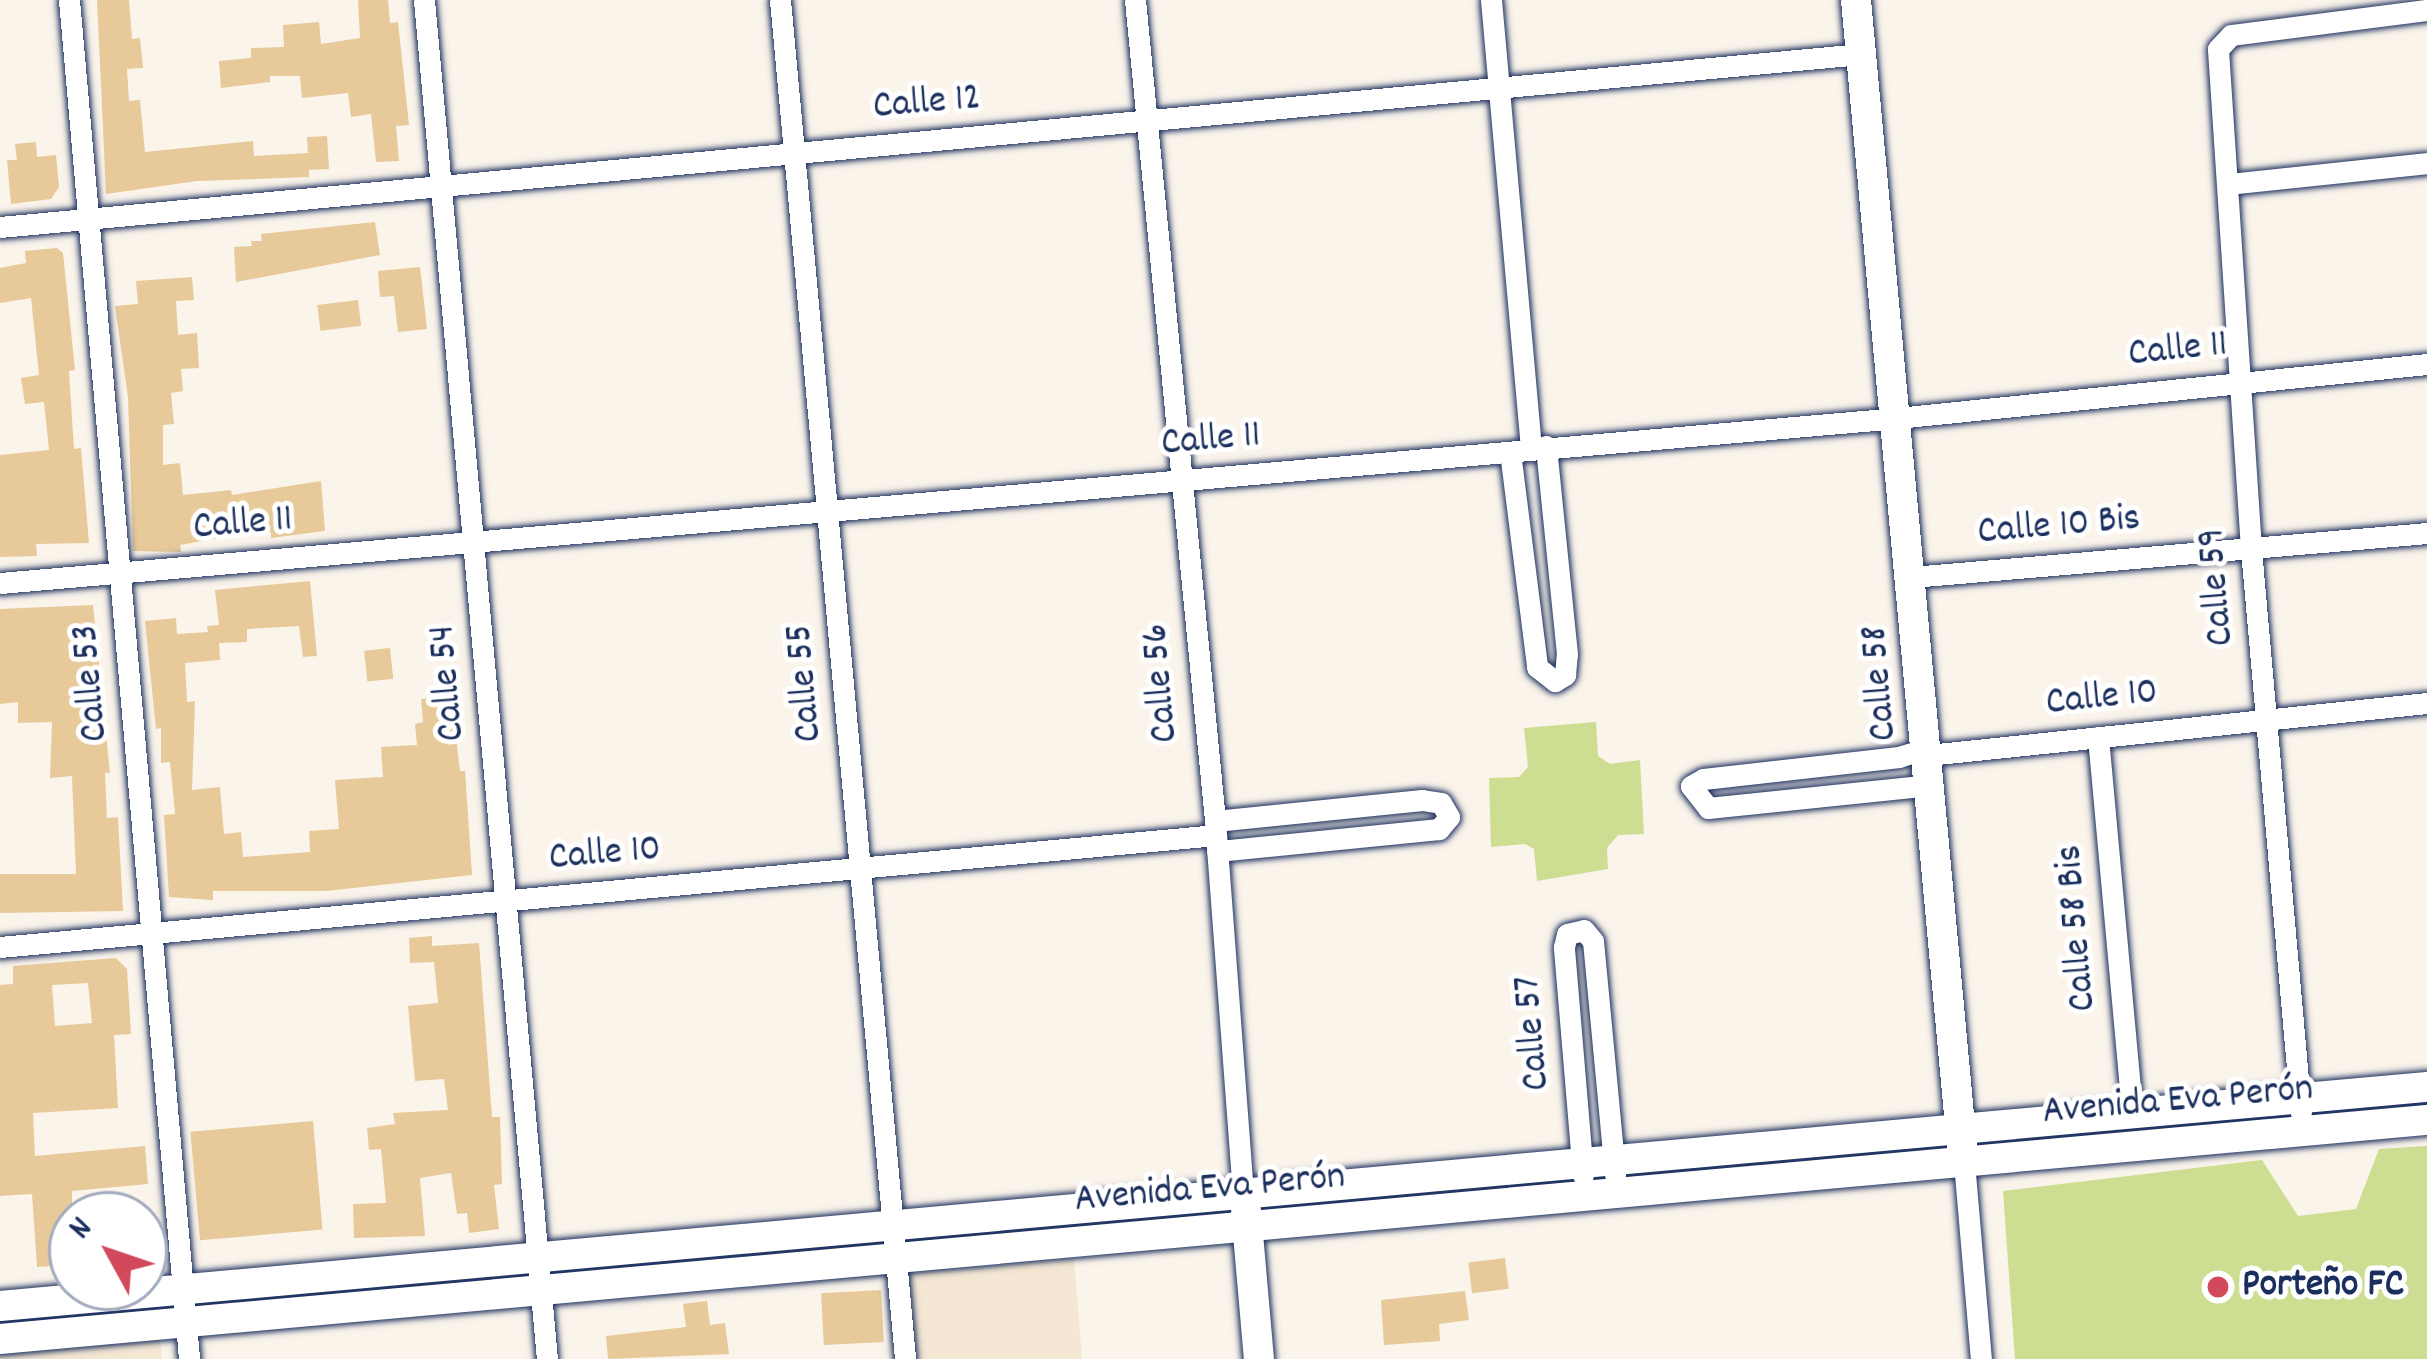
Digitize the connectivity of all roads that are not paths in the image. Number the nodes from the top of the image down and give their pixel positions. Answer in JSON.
{"nodes":[{"id":1,"x":69,"y":0,"type":"edge"},
{"id":2,"x":424,"y":0,"type":"edge"},
{"id":3,"x":780,"y":0,"type":"edge"},
{"id":4,"x":1135,"y":0,"type":"edge"},
{"id":5,"x":1491,"y":0,"type":"edge"},
{"id":6,"x":1856,"y":0,"type":"edge"},
{"id":7,"x":2427,"y":10,"type":"edge"},
{"id":8,"x":1862,"y":54,"type":"junction"},
{"id":9,"x":1499,"y":88,"type":"junction"},
{"id":10,"x":1145,"y":121,"type":"junction"},
{"id":11,"x":794,"y":153,"type":"junction"},
{"id":12,"x":2427,"y":163,"type":"edge"},
{"id":13,"x":2228,"y":184,"type":"junction"},
{"id":14,"x":441,"y":186,"type":"junction"},
{"id":15,"x":88,"y":219,"type":"junction"},
{"id":16,"x":0,"y":227,"type":"edge"},
{"id":17,"x":2427,"y":364,"type":"edge"},
{"id":18,"x":2243,"y":382,"type":"junction"},
{"id":19,"x":1897,"y":418,"type":"junction"},
{"id":20,"x":1529,"y":449,"type":"junction"},
{"id":21,"x":1184,"y":481,"type":"junction"},
{"id":22,"x":827,"y":512,"type":"junction"},
{"id":23,"x":2427,"y":533,"type":"edge"},
{"id":24,"x":473,"y":544,"type":"junction"},
{"id":25,"x":2251,"y":549,"type":"junction"},
{"id":26,"x":119,"y":573,"type":"junction"},
{"id":27,"x":1912,"y":577,"type":"junction"},
{"id":28,"x":0,"y":583,"type":"edge"},
{"id":29,"x":2427,"y":703,"type":"edge"},
{"id":30,"x":2267,"y":718,"type":"junction"},
{"id":31,"x":2098,"y":736,"type":"junction"},
{"id":32,"x":1929,"y":763,"type":"junction"},
{"id":33,"x":1216,"y":836,"type":"junction"},
{"id":34,"x":860,"y":870,"type":"junction"},
{"id":35,"x":506,"y":902,"type":"junction"},
{"id":36,"x":152,"y":934,"type":"junction"},
{"id":37,"x":0,"y":947,"type":"edge"},
{"id":38,"x":2427,"y":1087,"type":"edge"},
{"id":39,"x":2300,"y":1098,"type":"junction"},
{"id":40,"x":2132,"y":1114,"type":"junction"},
{"id":41,"x":2427,"y":1120,"type":"edge"},
{"id":42,"x":1960,"y":1129,"type":"junction"},
{"id":43,"x":2303,"y":1131,"type":"junction"},
{"id":44,"x":1598,"y":1161,"type":"junction"},
{"id":45,"x":1964,"y":1162,"type":"junction"},
{"id":46,"x":1618,"y":1193,"type":"junction"},
{"id":47,"x":1243,"y":1194,"type":"junction"},
{"id":48,"x":1584,"y":1196,"type":"junction"},
{"id":49,"x":893,"y":1225,"type":"junction"},
{"id":50,"x":1248,"y":1227,"type":"junction"},
{"id":51,"x":538,"y":1257,"type":"junction"},
{"id":52,"x":896,"y":1258,"type":"junction"},
{"id":53,"x":183,"y":1289,"type":"junction"},
{"id":54,"x":541,"y":1290,"type":"junction"},
{"id":55,"x":0,"y":1306,"type":"edge"},
{"id":56,"x":186,"y":1323,"type":"junction"},
{"id":57,"x":0,"y":1340,"type":"edge"},
{"id":58,"x":189,"y":1359,"type":"edge"},
{"id":59,"x":547,"y":1359,"type":"edge"},
{"id":60,"x":905,"y":1359,"type":"edge"},
{"id":61,"x":1259,"y":1359,"type":"edge"},
{"id":62,"x":1981,"y":1359,"type":"edge"}],
"edges":[{"from":1,"to":15,"type":"street","name":"Calle 53"},
{"from":2,"to":14,"type":"street","name":"Calle 54"},
{"from":3,"to":11,"type":"street","name":"Calle 55"},
{"from":4,"to":10,"type":"street","name":"Calle 56"},
{"from":5,"to":9,"type":"street"},
{"from":6,"to":8,"type":"main road","name":"Calle 58"},
{"from":7,"to":13,"type":"street","name":"Calle 59"},
{"from":8,"to":9,"type":"street","name":"Calle 12"},
{"from":8,"to":19,"type":"main road","name":"Calle 58"},
{"from":9,"to":10,"type":"street","name":"Calle 12"},
{"from":9,"to":20,"type":"street"},
{"from":10,"to":11,"type":"street","name":"Calle 12"},
{"from":10,"to":21,"type":"street","name":"Calle 56"},
{"from":11,"to":14,"type":"street","name":"Calle 12"},
{"from":11,"to":22,"type":"street","name":"Calle 55"},
{"from":12,"to":13,"type":"street"},
{"from":13,"to":18,"type":"street","name":"Calle 59"},
{"from":14,"to":15,"type":"street","name":"Calle 12"},
{"from":14,"to":24,"type":"street","name":"Calle 54"},
{"from":15,"to":16,"type":"street","name":"Calle 12"},
{"from":15,"to":26,"type":"street","name":"Calle 53"},
{"from":17,"to":18,"type":"street","name":"Calle 11"},
{"from":18,"to":19,"type":"street","name":"Calle 11"},
{"from":18,"to":25,"type":"street","name":"Calle 59"},
{"from":19,"to":20,"type":"street","name":"Calle 11"},
{"from":19,"to":27,"type":"main road","name":"Calle 58"},
{"from":20,"to":20,"type":"street"},
{"from":20,"to":21,"type":"street","name":"Calle 11"},
{"from":21,"to":22,"type":"street","name":"Calle 11"},
{"from":21,"to":33,"type":"street","name":"Calle 56"},
{"from":22,"to":24,"type":"street","name":"Calle 11"},
{"from":22,"to":34,"type":"street","name":"Calle 55"},
{"from":23,"to":25,"type":"street","name":"Calle 10 Bis"},
{"from":24,"to":26,"type":"street","name":"Calle 11"},
{"from":24,"to":35,"type":"street","name":"Calle 54"},
{"from":25,"to":27,"type":"street","name":"Calle 10 Bis"},
{"from":25,"to":30,"type":"street","name":"Calle 59"},
{"from":26,"to":28,"type":"street","name":"Calle 11"},
{"from":26,"to":36,"type":"street","name":"Calle 53"},
{"from":27,"to":32,"type":"main road","name":"Calle 58"},
{"from":29,"to":30,"type":"street","name":"Calle 10"},
{"from":30,"to":31,"type":"street","name":"Calle 10"},
{"from":30,"to":39,"type":"street","name":"Calle 59"},
{"from":31,"to":32,"type":"street","name":"Calle 10"},
{"from":31,"to":40,"type":"street","name":"Calle 58 Bis"},
{"from":32,"to":32,"type":"street","name":"Calle 10"},
{"from":32,"to":42,"type":"main road","name":"Calle 58"},
{"from":33,"to":33,"type":"street","name":"Calle 10"},
{"from":33,"to":34,"type":"street","name":"Calle 10"},
{"from":33,"to":47,"type":"street","name":"Calle 56"},
{"from":34,"to":35,"type":"street","name":"Calle 10"},
{"from":34,"to":49,"type":"street","name":"Calle 55"},
{"from":35,"to":36,"type":"street","name":"Calle 10"},
{"from":35,"to":51,"type":"street","name":"Calle 54"},
{"from":36,"to":37,"type":"street","name":"Calle 10"},
{"from":36,"to":53,"type":"street","name":"Calle 53"},
{"from":38,"to":39,"type":"main road","name":"Avenida Eva Perón"},
{"from":39,"to":40,"type":"main road","name":"Avenida Eva Perón"},
{"from":39,"to":43,"type":"street","name":"Calle 59"},
{"from":40,"to":42,"type":"main road","name":"Avenida Eva Perón"},
{"from":41,"to":43,"type":"main road","name":"Avenida Eva Perón"},
{"from":42,"to":44,"type":"main road","name":"Avenida Eva Perón"},
{"from":42,"to":45,"type":"main road","name":"Calle 58"},
{"from":43,"to":45,"type":"main road","name":"Avenida Eva Perón"},
{"from":44,"to":44,"type":"street","name":"Calle 57"},
{"from":44,"to":46,"type":"street","name":"Calle 57"},
{"from":44,"to":47,"type":"main road","name":"Avenida Eva Perón"},
{"from":44,"to":48,"type":"street","name":"Calle 57"},
{"from":45,"to":46,"type":"main road","name":"Avenida Eva Perón"},
{"from":45,"to":62,"type":"street","name":"Calle 58"},
{"from":46,"to":48,"type":"main road","name":"Avenida Eva Perón"},
{"from":47,"to":49,"type":"main road","name":"Avenida Eva Perón"},
{"from":47,"to":50,"type":"main road","name":"Calle 56"},
{"from":48,"to":50,"type":"main road","name":"Avenida Eva Perón"},
{"from":49,"to":51,"type":"main road","name":"Avenida Eva Perón"},
{"from":49,"to":52,"type":"street","name":"Calle 55"},
{"from":50,"to":52,"type":"main road","name":"Avenida Eva Perón"},
{"from":50,"to":61,"type":"main road","name":"Calle 56"},
{"from":51,"to":53,"type":"main road","name":"Avenida Eva Perón"},
{"from":51,"to":54,"type":"street","name":"Calle 54"},
{"from":52,"to":54,"type":"main road","name":"Avenida Eva Perón"},
{"from":52,"to":60,"type":"street","name":"Calle 55"},
{"from":53,"to":55,"type":"main road","name":"Avenida Eva Perón"},
{"from":53,"to":56,"type":"street","name":"Calle 53"},
{"from":54,"to":56,"type":"main road","name":"Avenida Eva Perón"},
{"from":54,"to":59,"type":"street","name":"Calle 54"},
{"from":56,"to":57,"type":"main road","name":"Avenida Eva Perón"},
{"from":56,"to":58,"type":"street","name":"Calle 53"}]}
